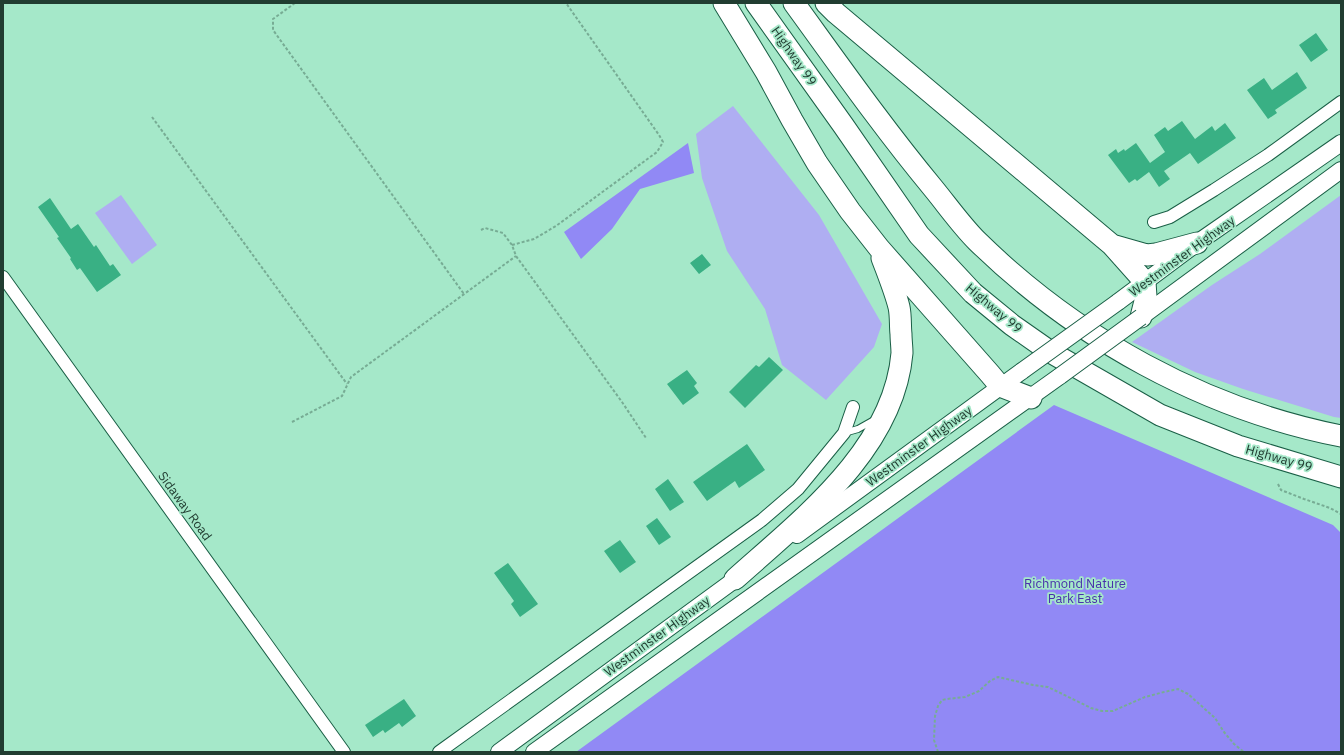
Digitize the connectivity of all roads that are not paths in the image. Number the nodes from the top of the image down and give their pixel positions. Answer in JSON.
{"nodes":[{"id":1,"x":724,"y":3,"type":"edge"},
{"id":2,"x":756,"y":3,"type":"edge"},
{"id":3,"x":794,"y":3,"type":"edge"},
{"id":4,"x":826,"y":3,"type":"edge"},
{"id":5,"x":1341,"y":102,"type":"edge"},
{"id":6,"x":1341,"y":143,"type":"edge"},
{"id":7,"x":1341,"y":170,"type":"edge"},
{"id":8,"x":1154,"y":222,"type":"dead end"},
{"id":9,"x":1197,"y":244,"type":"junction"},
{"id":10,"x":1112,"y":245,"type":"junction"},
{"id":11,"x":879,"y":248,"type":"junction"},
{"id":12,"x":3,"y":277,"type":"edge"},
{"id":13,"x":1145,"y":282,"type":"junction"},
{"id":14,"x":1141,"y":317,"type":"junction"},
{"id":15,"x":1000,"y":386,"type":"junction"},
{"id":16,"x":1039,"y":392,"type":"junction"},
{"id":17,"x":853,"y":407,"type":"dead end"},
{"id":18,"x":884,"y":414,"type":"junction"},
{"id":19,"x":844,"y":433,"type":"junction"},
{"id":20,"x":1341,"y":436,"type":"edge"},
{"id":21,"x":1341,"y":477,"type":"edge"},
{"id":22,"x":735,"y":579,"type":"junction"},
{"id":23,"x":344,"y":752,"type":"edge"},
{"id":24,"x":439,"y":752,"type":"edge"},
{"id":25,"x":499,"y":752,"type":"edge"},
{"id":26,"x":534,"y":752,"type":"edge"}],
"edges":[{"from":1,"to":11,"type":"highway"},
{"from":2,"to":21,"type":"highway","name":"Highway 99"},
{"from":3,"to":20,"type":"highway"},
{"from":4,"to":10,"type":"highway"},
{"from":5,"to":8,"type":"street"},
{"from":6,"to":9,"type":"main road","name":"Westminster Highway"},
{"from":7,"to":14,"type":"main road","name":"Westminster Highway"},
{"from":9,"to":10,"type":"highway"},
{"from":9,"to":13,"type":"main road","name":"Westminster Highway"},
{"from":10,"to":13,"type":"highway"},
{"from":11,"to":15,"type":"highway"},
{"from":11,"to":18,"type":"highway"},
{"from":12,"to":23,"type":"street","name":"Sidaway Road"},
{"from":13,"to":14,"type":"highway"},
{"from":13,"to":15,"type":"main road","name":"Westminster Highway","bridge":true},
{"from":14,"to":16,"type":"main road","name":"Westminster Highway","bridge":true},
{"from":15,"to":16,"type":"highway"},
{"from":15,"to":22,"type":"main road","name":"Westminster Highway"},
{"from":16,"to":26,"type":"main road","name":"Westminster Highway"},
{"from":17,"to":19,"type":"street"},
{"from":18,"to":19,"type":"lane"},
{"from":18,"to":22,"type":"highway"},
{"from":19,"to":24,"type":"street"},
{"from":22,"to":25,"type":"main road","name":"Westminster Highway"}]}
